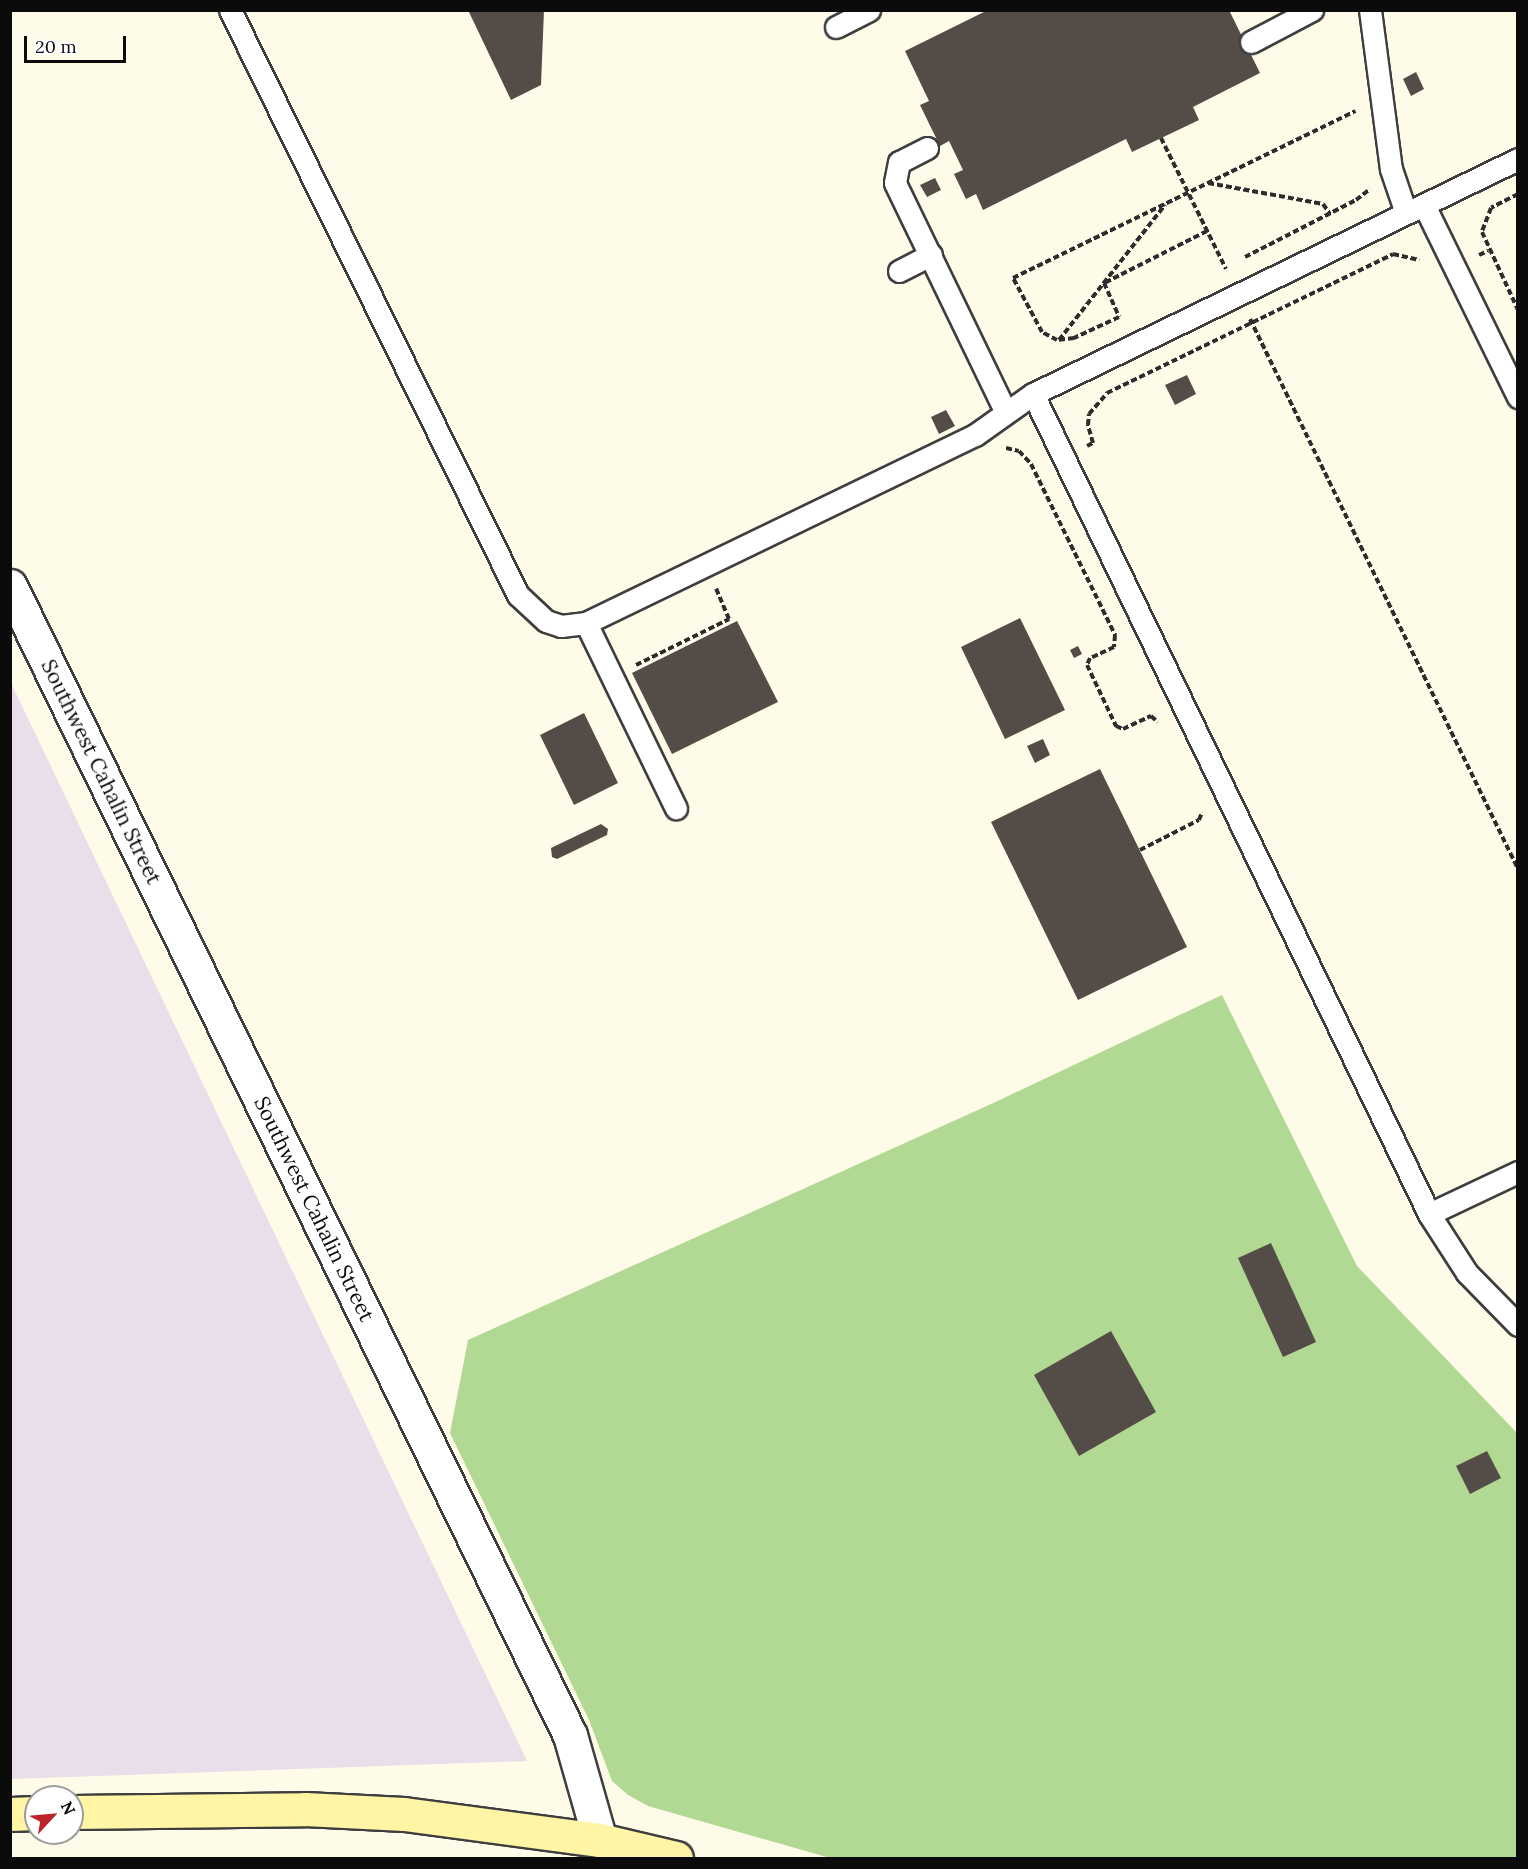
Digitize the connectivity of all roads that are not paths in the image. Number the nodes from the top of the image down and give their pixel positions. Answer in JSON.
{"nodes":[{"id":1,"x":230,"y":10,"type":"edge"},
{"id":2,"x":869,"y":10,"type":"edge"},
{"id":3,"x":1312,"y":10,"type":"edge"},
{"id":4,"x":1370,"y":10,"type":"edge"},
{"id":5,"x":836,"y":27,"type":"dead end"},
{"id":6,"x":1251,"y":42,"type":"dead end"},
{"id":7,"x":927,"y":148,"type":"dead end"},
{"id":8,"x":1518,"y":159,"type":"edge"},
{"id":9,"x":1415,"y":209,"type":"junction"},
{"id":10,"x":931,"y":255,"type":"junction"},
{"id":11,"x":899,"y":271,"type":"dead end"},
{"id":12,"x":1034,"y":394,"type":"junction"},
{"id":13,"x":1518,"y":397,"type":"edge"},
{"id":14,"x":1006,"y":413,"type":"junction"},
{"id":15,"x":10,"y":586,"type":"edge"},
{"id":16,"x":586,"y":623,"type":"junction"},
{"id":17,"x":676,"y":808,"type":"dead end"},
{"id":18,"x":1518,"y":1172,"type":"edge"},
{"id":19,"x":1429,"y":1214,"type":"junction"},
{"id":20,"x":1518,"y":1325,"type":"edge"},
{"id":21,"x":84,"y":1812,"type":"edge"},
{"id":22,"x":600,"y":1840,"type":"junction"},
{"id":23,"x":676,"y":1858,"type":"edge"}],
"edges":[{"from":1,"to":16,"type":"lane"},
{"from":2,"to":5,"type":"lane"},
{"from":3,"to":6,"type":"lane"},
{"from":4,"to":9,"type":"lane"},
{"from":7,"to":10,"type":"lane"},
{"from":8,"to":9,"type":"lane"},
{"from":9,"to":12,"type":"lane"},
{"from":9,"to":13,"type":"lane"},
{"from":10,"to":11,"type":"lane"},
{"from":10,"to":14,"type":"lane"},
{"from":12,"to":14,"type":"lane"},
{"from":12,"to":19,"type":"lane"},
{"from":14,"to":16,"type":"lane"},
{"from":15,"to":22,"type":"street","name":"Southwest Cahalin Street"},
{"from":16,"to":17,"type":"lane"},
{"from":18,"to":19,"type":"lane"},
{"from":19,"to":20,"type":"lane"},
{"from":21,"to":22,"type":"main road"},
{"from":22,"to":23,"type":"main road"}]}
